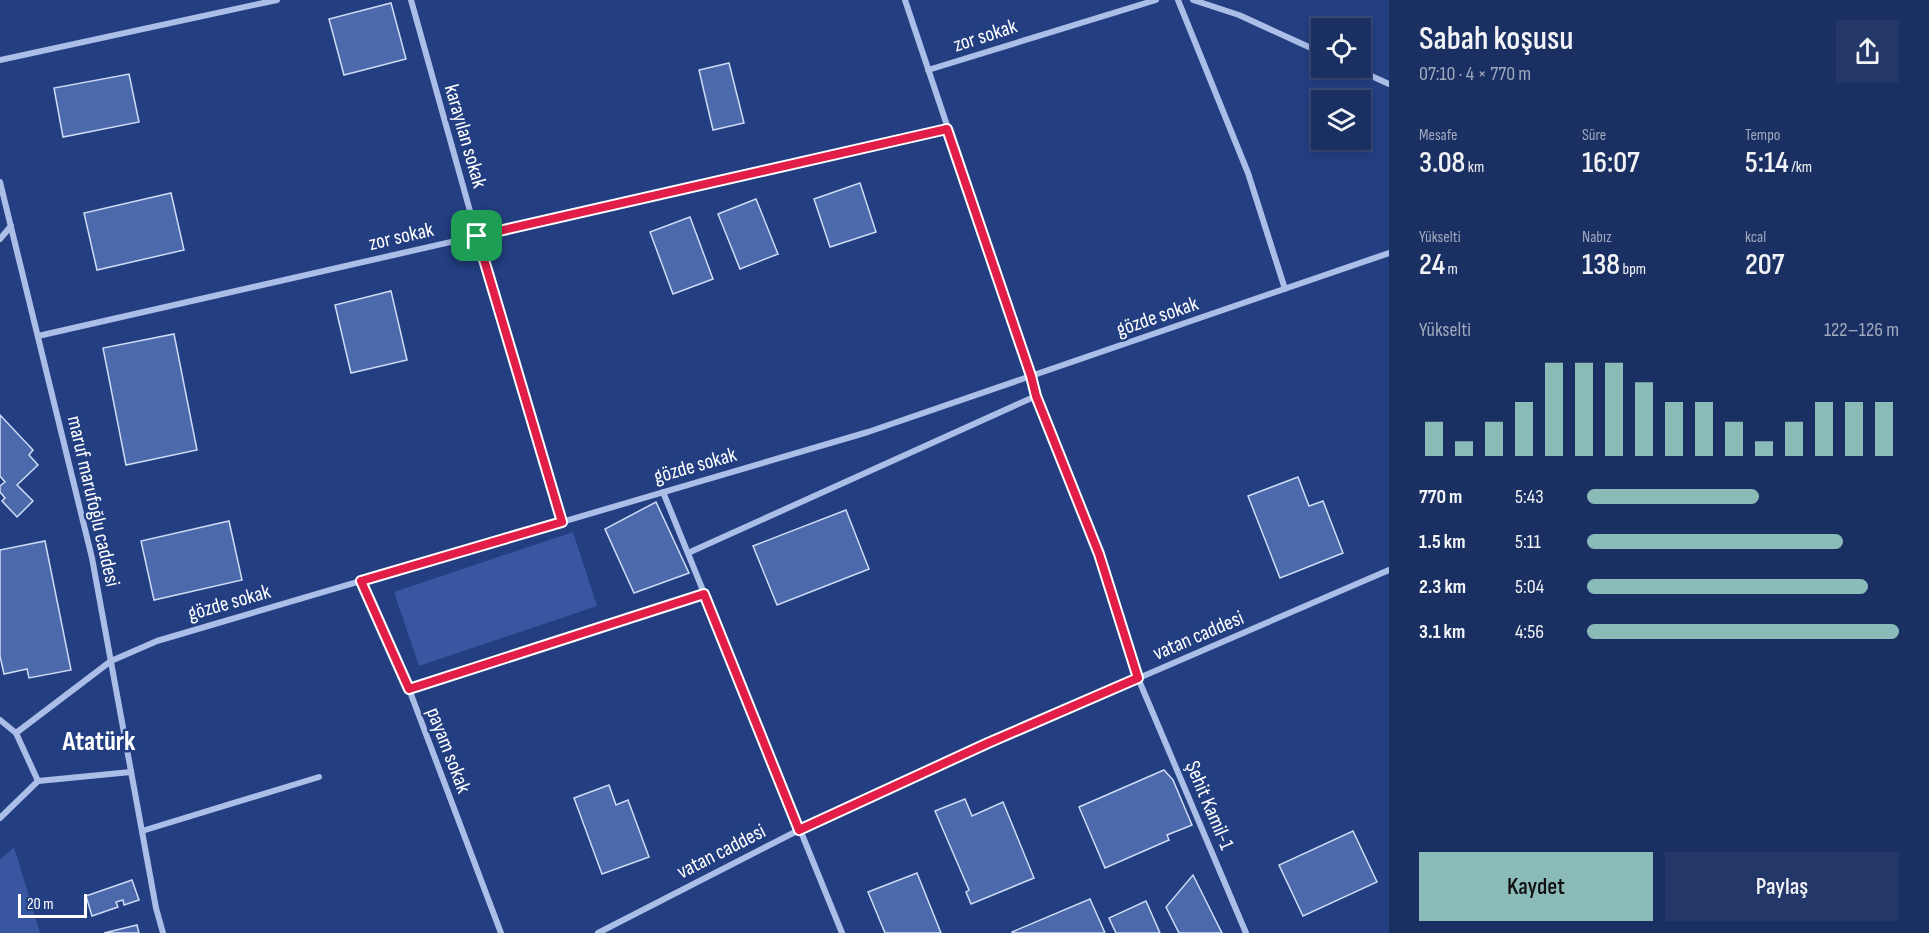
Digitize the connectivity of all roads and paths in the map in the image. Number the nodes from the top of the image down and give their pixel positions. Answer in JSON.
{"nodes":[{"id":1,"x":277,"y":0,"type":"edge"},
{"id":2,"x":411,"y":0,"type":"edge"},
{"id":3,"x":905,"y":0,"type":"edge"},
{"id":4,"x":1156,"y":0,"type":"edge"},
{"id":5,"x":1178,"y":0,"type":"edge"},
{"id":6,"x":1193,"y":0,"type":"edge"},
{"id":7,"x":1311,"y":48,"type":"edge"},
{"id":8,"x":0,"y":60,"type":"edge"},
{"id":9,"x":928,"y":70,"type":"junction"},
{"id":10,"x":1371,"y":76,"type":"edge"},
{"id":11,"x":1389,"y":84,"type":"edge"},
{"id":12,"x":947,"y":129,"type":"junction"},
{"id":13,"x":0,"y":182,"type":"edge"},
{"id":14,"x":11,"y":226,"type":"junction"},
{"id":15,"x":477,"y":236,"type":"junction"},
{"id":16,"x":0,"y":239,"type":"edge"},
{"id":17,"x":1389,"y":253,"type":"edge"},
{"id":18,"x":1285,"y":289,"type":"junction"},
{"id":19,"x":38,"y":336,"type":"junction"},
{"id":20,"x":1031,"y":376,"type":"junction"},
{"id":21,"x":1036,"y":396,"type":"junction"},
{"id":22,"x":663,"y":492,"type":"junction"},
{"id":23,"x":562,"y":522,"type":"junction"},
{"id":24,"x":688,"y":554,"type":"junction"},
{"id":25,"x":1389,"y":570,"type":"edge"},
{"id":26,"x":361,"y":581,"type":"junction"},
{"id":27,"x":704,"y":594,"type":"junction"},
{"id":28,"x":111,"y":661,"type":"junction"},
{"id":29,"x":1138,"y":678,"type":"junction"},
{"id":30,"x":409,"y":689,"type":"junction"},
{"id":31,"x":0,"y":720,"type":"edge"},
{"id":32,"x":16,"y":733,"type":"junction"},
{"id":33,"x":131,"y":772,"type":"junction"},
{"id":34,"x":319,"y":777,"type":"dead end"},
{"id":35,"x":38,"y":781,"type":"junction"},
{"id":36,"x":0,"y":818,"type":"edge"},
{"id":37,"x":799,"y":830,"type":"junction"},
{"id":38,"x":142,"y":831,"type":"junction"},
{"id":39,"x":163,"y":933,"type":"edge"},
{"id":40,"x":501,"y":933,"type":"edge"},
{"id":41,"x":598,"y":933,"type":"edge"},
{"id":42,"x":842,"y":933,"type":"edge"},
{"id":43,"x":1246,"y":933,"type":"edge"}],
"edges":[{"from":1,"to":8,"type":"street"},
{"from":2,"to":15,"type":"street","name":"karayılan sokak"},
{"from":3,"to":9,"type":"street","name":"Şehit Kamil-1"},
{"from":4,"to":9,"type":"street","name":"zor sokak"},
{"from":5,"to":18,"type":"street"},
{"from":6,"to":7,"type":"street"},
{"from":9,"to":12,"type":"street","name":"Şehit Kamil-1"},
{"from":10,"to":11,"type":"street"},
{"from":12,"to":15,"type":"street","name":"zor sokak"},
{"from":12,"to":20,"type":"street","name":"Şehit Kamil-1"},
{"from":13,"to":14,"type":"street","name":"maruf marufoğlu caddesi"},
{"from":14,"to":16,"type":"street"},
{"from":14,"to":19,"type":"street","name":"maruf marufoğlu caddesi"},
{"from":15,"to":19,"type":"street","name":"zor sokak"},
{"from":15,"to":23,"type":"street","name":"karayılan sokak"},
{"from":17,"to":18,"type":"street","name":"gözde sokak"},
{"from":18,"to":20,"type":"street","name":"gözde sokak"},
{"from":19,"to":28,"type":"street","name":"maruf marufoğlu caddesi"},
{"from":20,"to":21,"type":"street","name":"Şehit Kamil-1"},
{"from":20,"to":22,"type":"street","name":"gözde sokak"},
{"from":21,"to":24,"type":"street"},
{"from":21,"to":29,"type":"street","name":"Şehit Kamil-1"},
{"from":22,"to":23,"type":"street","name":"gözde sokak"},
{"from":22,"to":24,"type":"street"},
{"from":23,"to":26,"type":"street","name":"gözde sokak"},
{"from":24,"to":27,"type":"street"},
{"from":25,"to":29,"type":"street","name":"vatan caddesi"},
{"from":26,"to":28,"type":"street","name":"gözde sokak"},
{"from":26,"to":30,"type":"street","name":"payam sokak"},
{"from":27,"to":30,"type":"street"},
{"from":27,"to":37,"type":"street"},
{"from":28,"to":32,"type":"street","name":"gözde sokak"},
{"from":28,"to":33,"type":"street","name":"maruf marufoğlu caddesi"},
{"from":29,"to":37,"type":"street","name":"vatan caddesi"},
{"from":29,"to":43,"type":"street","name":"Şehit Kamil-1"},
{"from":30,"to":40,"type":"street","name":"payam sokak"},
{"from":31,"to":32,"type":"street"},
{"from":32,"to":35,"type":"street"},
{"from":33,"to":35,"type":"street"},
{"from":33,"to":38,"type":"street","name":"maruf marufoğlu caddesi"},
{"from":34,"to":38,"type":"street"},
{"from":35,"to":36,"type":"street"},
{"from":37,"to":41,"type":"street","name":"vatan caddesi"},
{"from":37,"to":42,"type":"street"},
{"from":38,"to":39,"type":"street","name":"maruf marufoğlu caddesi"}]}
